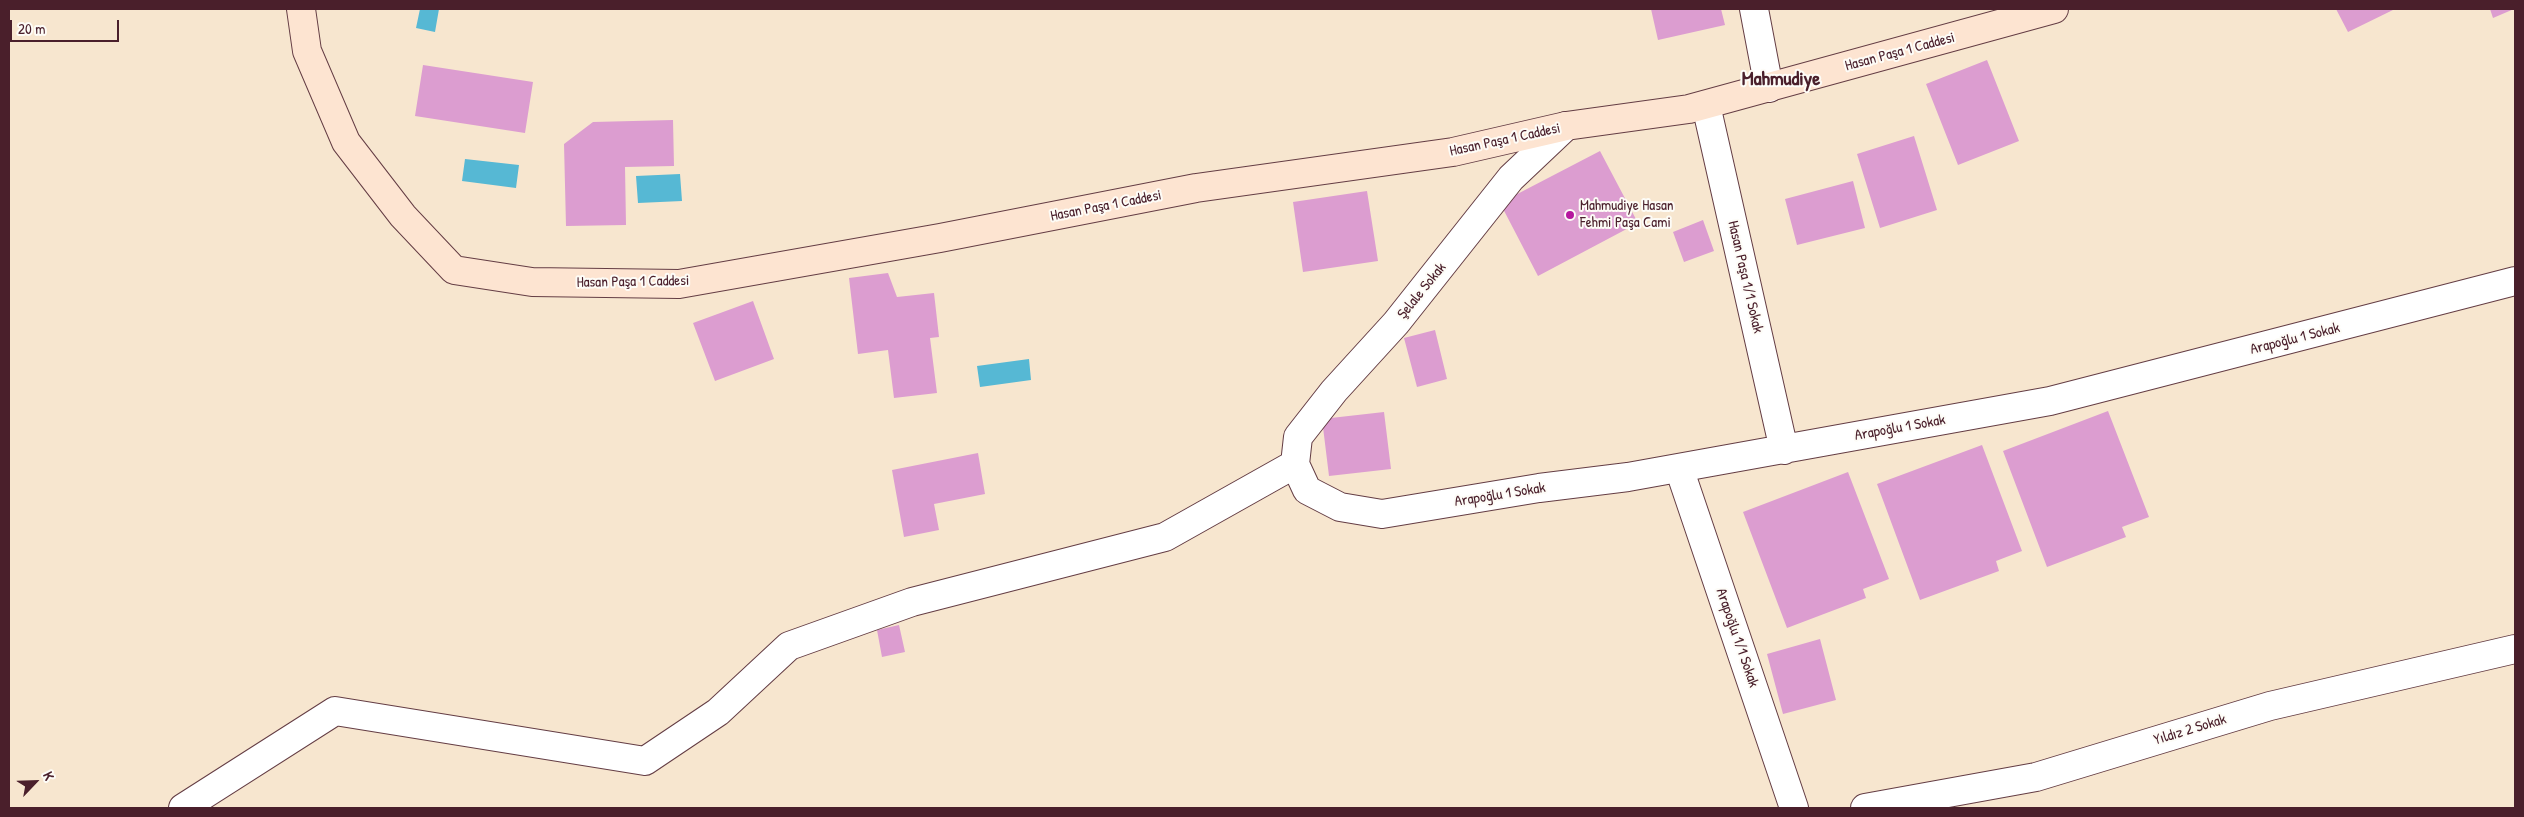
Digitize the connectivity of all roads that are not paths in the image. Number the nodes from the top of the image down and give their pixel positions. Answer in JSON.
{"nodes":[{"id":1,"x":301,"y":9,"type":"edge"},
{"id":2,"x":1754,"y":9,"type":"edge"},
{"id":3,"x":2054,"y":9,"type":"edge"},
{"id":4,"x":1769,"y":88,"type":"junction"},
{"id":5,"x":1706,"y":105,"type":"junction"},
{"id":6,"x":1566,"y":126,"type":"junction"},
{"id":7,"x":2515,"y":281,"type":"edge"},
{"id":8,"x":1784,"y":450,"type":"junction"},
{"id":9,"x":1295,"y":464,"type":"junction"},
{"id":10,"x":1679,"y":468,"type":"junction"},
{"id":11,"x":2515,"y":649,"type":"edge"},
{"id":12,"x":1902,"y":805,"type":"edge"},
{"id":13,"x":183,"y":808,"type":"edge"},
{"id":14,"x":1794,"y":808,"type":"edge"},
{"id":15,"x":1865,"y":808,"type":"edge"}],
"edges":[{"from":1,"to":6,"type":"street","name":"Hasan Paşa 1 Caddesi"},
{"from":2,"to":4,"type":"street"},
{"from":3,"to":4,"type":"street","name":"Hasan Paşa 1 Caddesi"},
{"from":4,"to":5,"type":"street","name":"Hasan Paşa 1 Caddesi"},
{"from":5,"to":6,"type":"street","name":"Hasan Paşa 1 Caddesi"},
{"from":5,"to":8,"type":"street","name":"Hasan Paşa 1/1 Sokak"},
{"from":6,"to":9,"type":"street","name":"Şelale Sokak"},
{"from":7,"to":8,"type":"street","name":"Arapoğlu 1 Sokak"},
{"from":8,"to":10,"type":"street","name":"Arapoğlu 1 Sokak"},
{"from":9,"to":10,"type":"street","name":"Arapoğlu 1 Sokak"},
{"from":9,"to":13,"type":"street"},
{"from":10,"to":14,"type":"street","name":"Arapoğlu 1/1 Sokak"},
{"from":11,"to":12,"type":"street","name":"Yıldız 2 Sokak"},
{"from":12,"to":15,"type":"street","name":"Yıldız 2 Sokak"}]}
